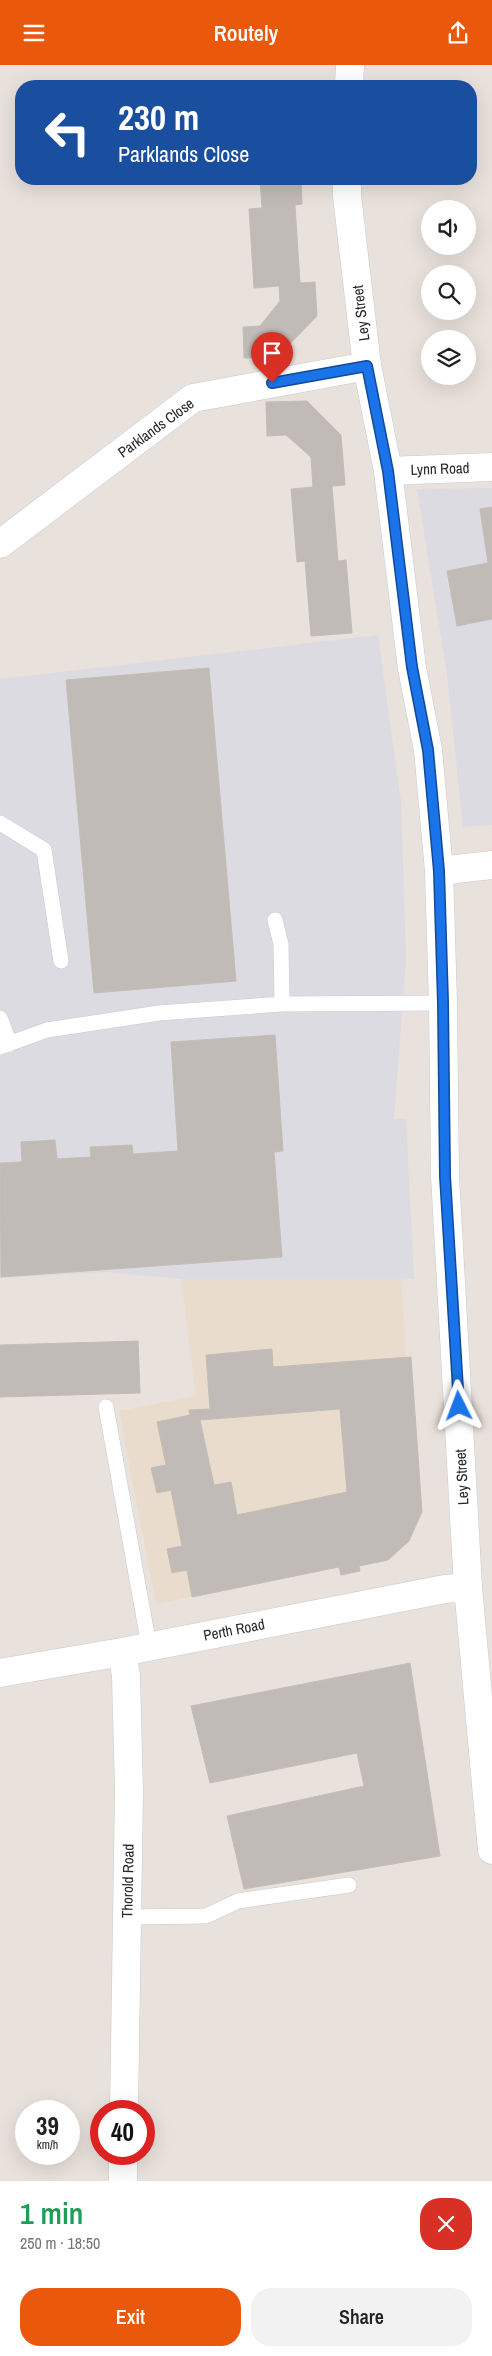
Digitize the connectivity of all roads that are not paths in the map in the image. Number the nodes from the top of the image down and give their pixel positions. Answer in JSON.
{"nodes":[{"id":1,"x":350,"y":65,"type":"edge"},
{"id":2,"x":349,"y":80,"type":"edge"},
{"id":3,"x":348,"y":185,"type":"edge"},
{"id":4,"x":367,"y":366,"type":"junction"},
{"id":5,"x":492,"y":467,"type":"edge"},
{"id":6,"x":388,"y":471,"type":"junction"},
{"id":7,"x":0,"y":544,"type":"edge"},
{"id":8,"x":0,"y":823,"type":"edge"},
{"id":9,"x":492,"y":865,"type":"edge"},
{"id":10,"x":439,"y":871,"type":"junction"},
{"id":11,"x":275,"y":920,"type":"dead end"},
{"id":12,"x":61,"y":961,"type":"dead end"},
{"id":13,"x":443,"y":1003,"type":"junction"},
{"id":14,"x":282,"y":1004,"type":"junction"},
{"id":15,"x":0,"y":1019,"type":"edge"},
{"id":16,"x":5,"y":1046,"type":"edge"},
{"id":17,"x":106,"y":1407,"type":"dead end"},
{"id":18,"x":468,"y":1587,"type":"junction"},
{"id":19,"x":149,"y":1646,"type":"junction"},
{"id":20,"x":122,"y":1652,"type":"junction"},
{"id":21,"x":0,"y":1673,"type":"edge"},
{"id":22,"x":491,"y":1838,"type":"edge"},
{"id":23,"x":349,"y":1885,"type":"dead end"},
{"id":24,"x":127,"y":1917,"type":"junction"},
{"id":25,"x":124,"y":2100,"type":"edge"},
{"id":26,"x":123,"y":2165,"type":"edge"},
{"id":27,"x":122,"y":2181,"type":"edge"}],
"edges":[{"from":1,"to":2,"type":"street"},
{"from":3,"to":4,"type":"street","name":"Ley Street"},
{"from":4,"to":6,"type":"street","name":"Ley Street"},
{"from":4,"to":7,"type":"street","name":"Parklands Close"},
{"from":5,"to":6,"type":"street","name":"Lynn Road"},
{"from":6,"to":10,"type":"street","name":"Ley Street"},
{"from":8,"to":12,"type":"lane"},
{"from":9,"to":10,"type":"street"},
{"from":10,"to":13,"type":"street","name":"Ley Street"},
{"from":11,"to":14,"type":"lane"},
{"from":13,"to":14,"type":"lane"},
{"from":13,"to":18,"type":"street","name":"Ley Street"},
{"from":14,"to":16,"type":"lane"},
{"from":15,"to":16,"type":"lane"},
{"from":17,"to":19,"type":"lane"},
{"from":18,"to":19,"type":"street","name":"Perth Road"},
{"from":18,"to":22,"type":"street","name":"Ley Street"},
{"from":19,"to":20,"type":"street","name":"Perth Road"},
{"from":20,"to":21,"type":"street","name":"Perth Road"},
{"from":20,"to":24,"type":"street","name":"Thorold Road"},
{"from":23,"to":24,"type":"lane"},
{"from":24,"to":25,"type":"street","name":"Thorold Road"},
{"from":26,"to":27,"type":"street"}]}
